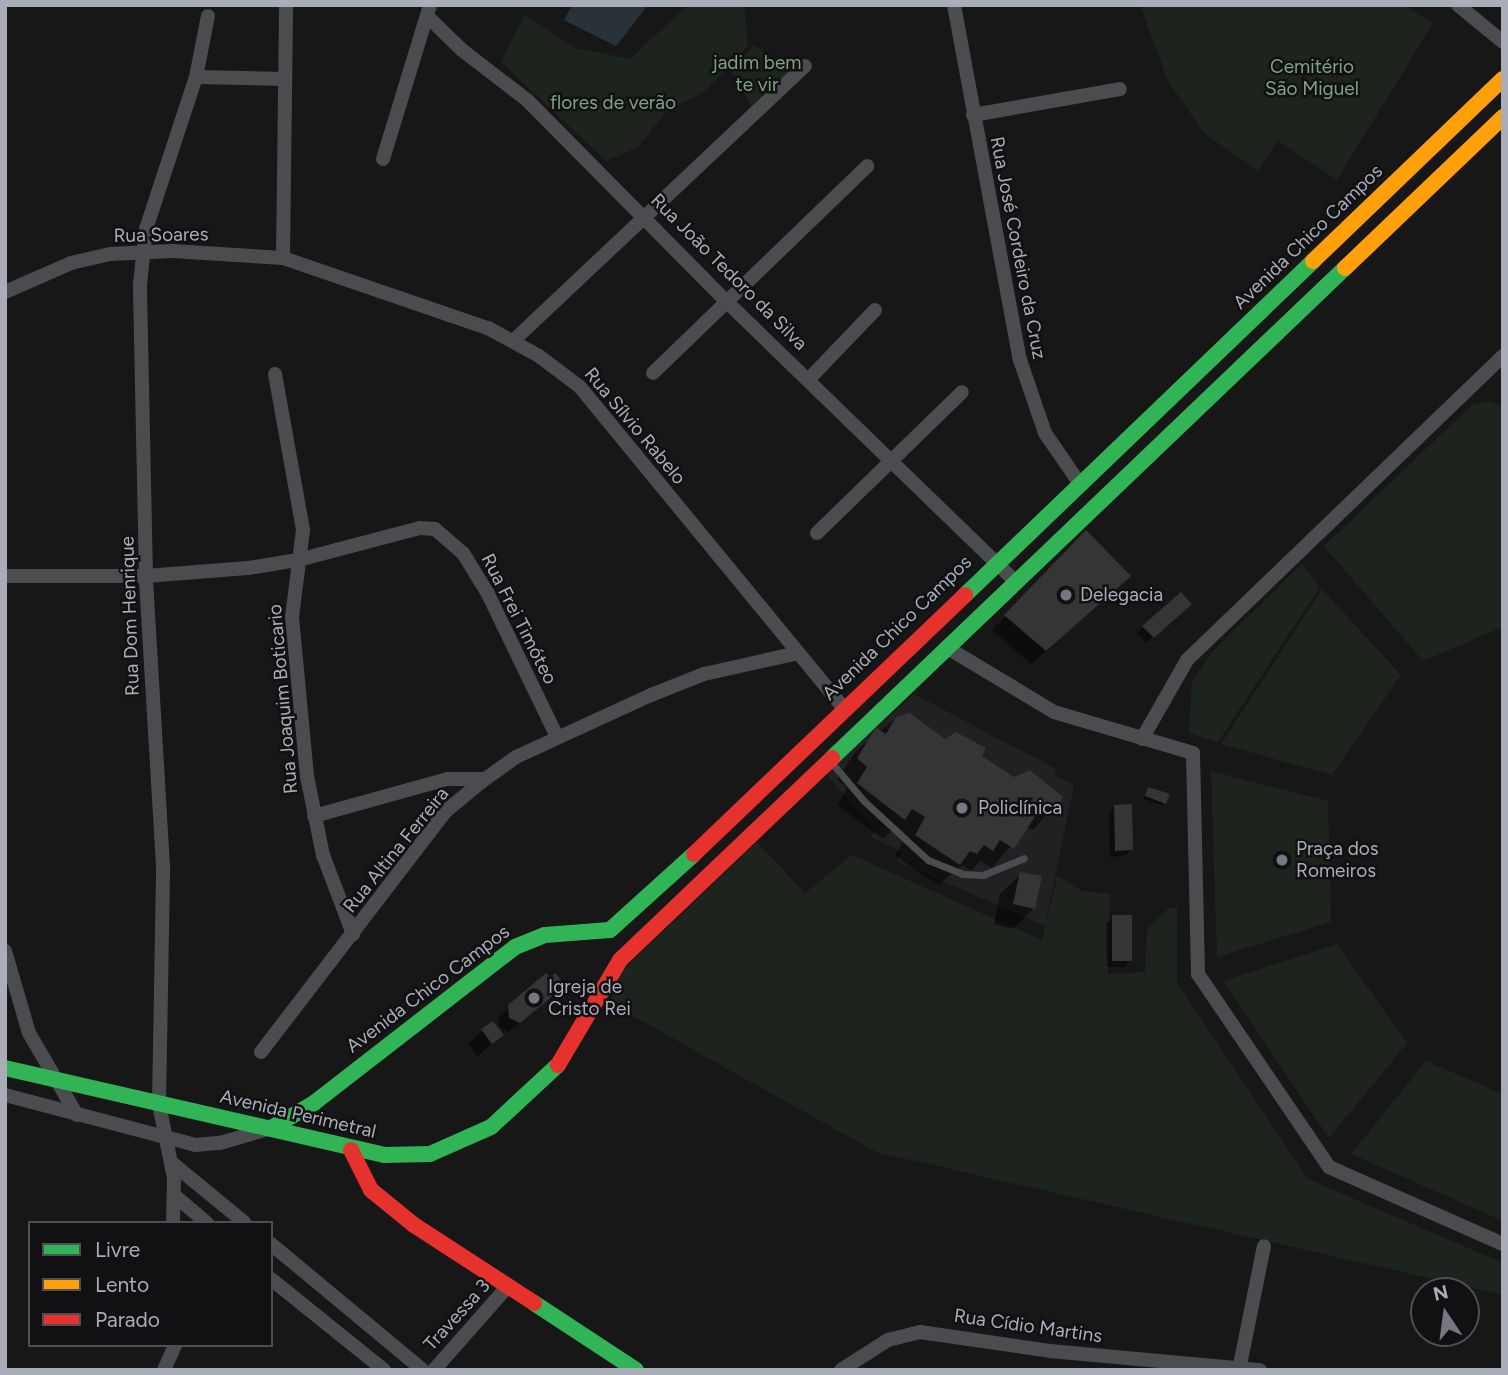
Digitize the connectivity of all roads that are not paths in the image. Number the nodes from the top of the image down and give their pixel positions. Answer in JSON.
{"nodes":[{"id":1,"x":286,"y":5,"type":"edge"},
{"id":2,"x":954,"y":5,"type":"edge"},
{"id":3,"x":1458,"y":5,"type":"edge"},
{"id":4,"x":429,"y":11,"type":"edge"},
{"id":5,"x":208,"y":16,"type":"dead end"},
{"id":6,"x":1503,"y":41,"type":"edge"},
{"id":7,"x":805,"y":66,"type":"dead end"},
{"id":8,"x":196,"y":77,"type":"junction"},
{"id":9,"x":284,"y":79,"type":"junction"},
{"id":10,"x":1503,"y":79,"type":"edge"},
{"id":11,"x":1120,"y":89,"type":"dead end"},
{"id":12,"x":973,"y":115,"type":"junction"},
{"id":13,"x":1503,"y":117,"type":"edge"},
{"id":14,"x":383,"y":159,"type":"dead end"},
{"id":15,"x":867,"y":166,"type":"dead end"},
{"id":16,"x":645,"y":217,"type":"junction"},
{"id":17,"x":142,"y":251,"type":"junction"},
{"id":18,"x":283,"y":258,"type":"junction"},
{"id":19,"x":1282,"y":291,"type":"junction"},
{"id":20,"x":5,"y":292,"type":"edge"},
{"id":21,"x":726,"y":301,"type":"junction"},
{"id":22,"x":1300,"y":309,"type":"junction"},
{"id":23,"x":875,"y":310,"type":"dead end"},
{"id":24,"x":513,"y":341,"type":"junction"},
{"id":25,"x":1503,"y":356,"type":"edge"},
{"id":26,"x":653,"y":373,"type":"dead end"},
{"id":27,"x":275,"y":374,"type":"dead end"},
{"id":28,"x":810,"y":378,"type":"junction"},
{"id":29,"x":962,"y":392,"type":"dead end"},
{"id":30,"x":892,"y":457,"type":"junction"},
{"id":31,"x":1080,"y":484,"type":"junction"},
{"id":32,"x":817,"y":533,"type":"dead end"},
{"id":33,"x":298,"y":560,"type":"junction"},
{"id":34,"x":995,"y":564,"type":"junction"},
{"id":35,"x":5,"y":576,"type":"edge"},
{"id":36,"x":146,"y":576,"type":"junction"},
{"id":37,"x":1015,"y":581,"type":"junction"},
{"id":38,"x":946,"y":647,"type":"junction"},
{"id":39,"x":798,"y":653,"type":"junction"},
{"id":40,"x":844,"y":708,"type":"junction"},
{"id":41,"x":556,"y":737,"type":"junction"},
{"id":42,"x":1142,"y":739,"type":"junction"},
{"id":43,"x":828,"y":759,"type":"junction"},
{"id":44,"x":485,"y":779,"type":"junction"},
{"id":45,"x":745,"y":803,"type":"junction"},
{"id":46,"x":314,"y":816,"type":"junction"},
{"id":47,"x":764,"y":822,"type":"junction"},
{"id":48,"x":1024,"y":858,"type":"dead end"},
{"id":49,"x":353,"y":934,"type":"junction"},
{"id":50,"x":5,"y":951,"type":"edge"},
{"id":51,"x":261,"y":1052,"type":"dead end"},
{"id":52,"x":5,"y":1069,"type":"edge"},
{"id":53,"x":57,"y":1081,"type":"junction"},
{"id":54,"x":5,"y":1095,"type":"edge"},
{"id":55,"x":159,"y":1104,"type":"junction"},
{"id":56,"x":78,"y":1115,"type":"junction"},
{"id":57,"x":273,"y":1127,"type":"junction"},
{"id":58,"x":164,"y":1138,"type":"junction"},
{"id":59,"x":351,"y":1150,"type":"junction"},
{"id":60,"x":172,"y":1163,"type":"junction"},
{"id":61,"x":174,"y":1195,"type":"junction"},
{"id":62,"x":173,"y":1221,"type":"edge"},
{"id":63,"x":204,"y":1221,"type":"edge"},
{"id":64,"x":243,"y":1221,"type":"edge"},
{"id":65,"x":1503,"y":1244,"type":"edge"},
{"id":66,"x":273,"y":1246,"type":"edge"},
{"id":67,"x":1264,"y":1246,"type":"dead end"},
{"id":68,"x":273,"y":1281,"type":"edge"},
{"id":69,"x":508,"y":1286,"type":"junction"},
{"id":70,"x":174,"y":1347,"type":"edge"},
{"id":71,"x":1240,"y":1365,"type":"junction"},
{"id":72,"x":1217,"y":1368,"type":"edge"},
{"id":73,"x":164,"y":1369,"type":"edge"},
{"id":74,"x":384,"y":1370,"type":"edge"},
{"id":75,"x":424,"y":1370,"type":"edge"},
{"id":76,"x":434,"y":1370,"type":"edge"},
{"id":77,"x":636,"y":1370,"type":"edge"},
{"id":78,"x":841,"y":1370,"type":"edge"},
{"id":79,"x":1260,"y":1370,"type":"edge"}],
"edges":[{"from":1,"to":9,"type":"street"},
{"from":2,"to":12,"type":"street","name":"Rua José Cordeiro da Cruz"},
{"from":3,"to":6,"type":"street"},
{"from":4,"to":14,"type":"street"},
{"from":4,"to":16,"type":"street","name":"Rua João Tedoro da Silva"},
{"from":5,"to":8,"type":"street","name":"Rua Dom Henrique"},
{"from":7,"to":16,"type":"street"},
{"from":8,"to":9,"type":"street"},
{"from":8,"to":17,"type":"street","name":"Rua Dom Henrique"},
{"from":9,"to":18,"type":"street"},
{"from":10,"to":19,"type":"street","name":"Avenida Chico Campos"},
{"from":11,"to":12,"type":"street"},
{"from":12,"to":31,"type":"street","name":"Rua José Cordeiro da Cruz"},
{"from":13,"to":22,"type":"street"},
{"from":15,"to":21,"type":"street"},
{"from":16,"to":21,"type":"street","name":"Rua João Tedoro da Silva"},
{"from":16,"to":24,"type":"street"},
{"from":17,"to":18,"type":"street","name":"Rua Soares"},
{"from":17,"to":20,"type":"street","name":"Rua Soares"},
{"from":17,"to":36,"type":"street","name":"Rua Dom Henrique"},
{"from":18,"to":24,"type":"street","name":"Rua Sílvio Rabelo"},
{"from":19,"to":22,"type":"street"},
{"from":19,"to":31,"type":"street","name":"Avenida Chico Campos"},
{"from":21,"to":26,"type":"street"},
{"from":21,"to":28,"type":"street","name":"Rua João Tedoro da Silva"},
{"from":22,"to":37,"type":"street"},
{"from":23,"to":28,"type":"street"},
{"from":24,"to":39,"type":"street","name":"Rua Sílvio Rabelo"},
{"from":25,"to":42,"type":"street"},
{"from":27,"to":33,"type":"street","name":"Rua Joaquim Boticario"},
{"from":28,"to":30,"type":"street","name":"Rua João Tedoro da Silva"},
{"from":29,"to":30,"type":"street"},
{"from":30,"to":32,"type":"street"},
{"from":30,"to":34,"type":"street","name":"Rua João Tedoro da Silva"},
{"from":31,"to":34,"type":"street","name":"Avenida Chico Campos"},
{"from":33,"to":36,"type":"street","name":"Rua Frei Timóteo"},
{"from":33,"to":41,"type":"street","name":"Rua Frei Timóteo"},
{"from":33,"to":46,"type":"street","name":"Rua Joaquim Boticario"},
{"from":34,"to":37,"type":"street","name":"Rua João Tedoro da Silva"},
{"from":34,"to":40,"type":"street","name":"Avenida Chico Campos"},
{"from":35,"to":36,"type":"street","name":"Rua Frei Timóteo"},
{"from":36,"to":55,"type":"street","name":"Rua Dom Henrique"},
{"from":37,"to":38,"type":"street"},
{"from":38,"to":42,"type":"street"},
{"from":38,"to":43,"type":"street"},
{"from":39,"to":40,"type":"street","name":"Rua Sílvio Rabelo"},
{"from":39,"to":41,"type":"street","name":"Rua Altina Ferreira"},
{"from":40,"to":45,"type":"street","name":"Avenida Chico Campos"},
{"from":41,"to":44,"type":"street","name":"Rua Altina Ferreira"},
{"from":42,"to":65,"type":"street"},
{"from":43,"to":47,"type":"street"},
{"from":43,"to":48,"type":"lane"},
{"from":44,"to":46,"type":"street"},
{"from":44,"to":49,"type":"street","name":"Rua Altina Ferreira"},
{"from":45,"to":47,"type":"street"},
{"from":45,"to":57,"type":"street","name":"Avenida Chico Campos"},
{"from":46,"to":49,"type":"street","name":"Rua Joaquim Boticario"},
{"from":47,"to":59,"type":"street","name":"Avenida Perimetral"},
{"from":49,"to":51,"type":"street","name":"Rua Altina Ferreira"},
{"from":50,"to":53,"type":"street"},
{"from":52,"to":53,"type":"street","name":"Avenida Perimetral"},
{"from":53,"to":55,"type":"street","name":"Avenida Perimetral"},
{"from":53,"to":56,"type":"street"},
{"from":54,"to":56,"type":"street"},
{"from":55,"to":57,"type":"street","name":"Avenida Perimetral"},
{"from":55,"to":58,"type":"street","name":"Rua Dom Henrique"},
{"from":56,"to":58,"type":"street"},
{"from":57,"to":58,"type":"street"},
{"from":57,"to":59,"type":"street","name":"Avenida Perimetral"},
{"from":58,"to":60,"type":"street","name":"Rua Dom Henrique"},
{"from":59,"to":69,"type":"street"},
{"from":60,"to":61,"type":"street","name":"Rua Dom Henrique"},
{"from":60,"to":64,"type":"street"},
{"from":61,"to":62,"type":"street","name":"Rua Dom Henrique"},
{"from":61,"to":63,"type":"street"},
{"from":66,"to":75,"type":"street"},
{"from":67,"to":71,"type":"street"},
{"from":68,"to":74,"type":"street"},
{"from":69,"to":76,"type":"street","name":"Travessa 3"},
{"from":69,"to":77,"type":"street"},
{"from":70,"to":73,"type":"street"},
{"from":71,"to":72,"type":"street","name":"Rua Cídio Martins"},
{"from":71,"to":79,"type":"street","name":"Rua Cídio Martins"},
{"from":72,"to":78,"type":"street","name":"Rua Cídio Martins"}]}
